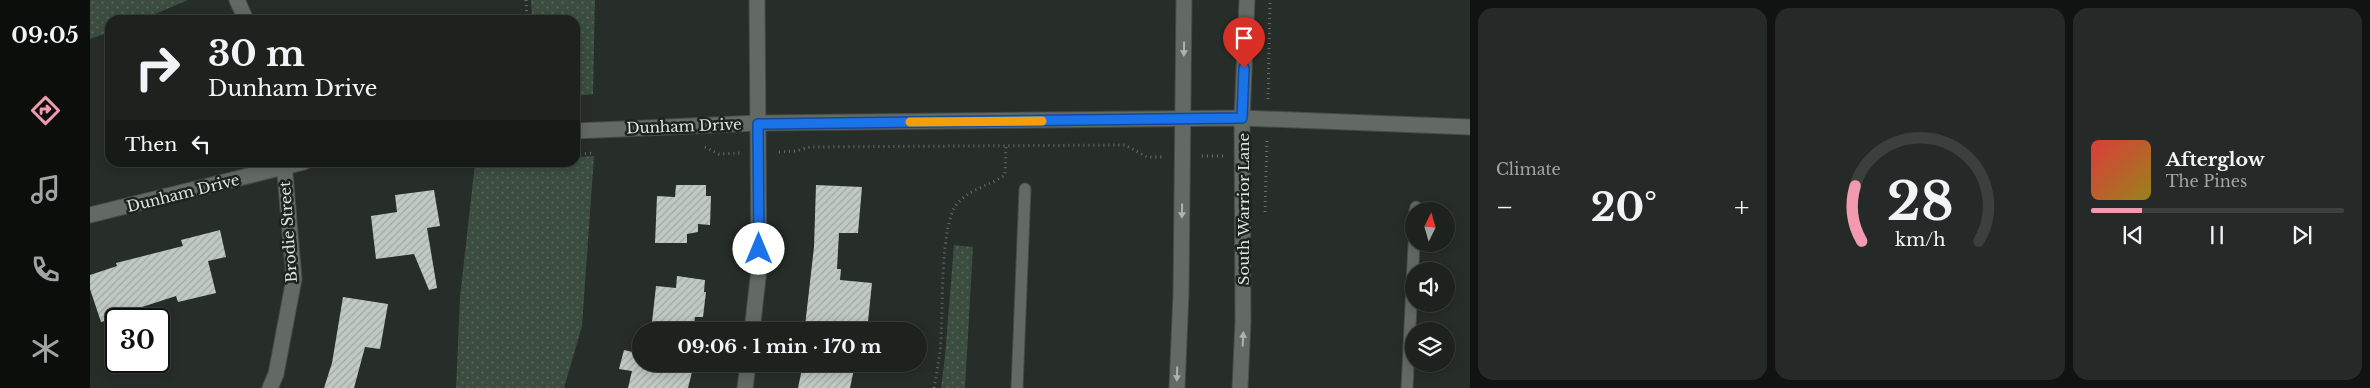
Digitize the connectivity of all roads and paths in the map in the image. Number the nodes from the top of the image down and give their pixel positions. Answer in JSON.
{"nodes":[{"id":1,"x":237,"y":0,"type":"edge"},
{"id":2,"x":526,"y":0,"type":"edge"},
{"id":3,"x":757,"y":0,"type":"edge"},
{"id":4,"x":1184,"y":0,"type":"edge"},
{"id":5,"x":1247,"y":0,"type":"edge"},
{"id":6,"x":1270,"y":0,"type":"edge"},
{"id":7,"x":244,"y":15,"type":"edge"},
{"id":8,"x":527,"y":15,"type":"edge"},
{"id":9,"x":1242,"y":118,"type":"junction"},
{"id":10,"x":1267,"y":119,"type":"junction"},
{"id":11,"x":1183,"y":120,"type":"junction"},
{"id":12,"x":758,"y":124,"type":"junction"},
{"id":13,"x":1470,"y":128,"type":"edge"},
{"id":14,"x":580,"y":131,"type":"edge"},
{"id":15,"x":1006,"y":146,"type":"junction"},
{"id":16,"x":697,"y":147,"type":"dead end"},
{"id":17,"x":603,"y":152,"type":"dead end"},
{"id":18,"x":758,"y":152,"type":"junction"},
{"id":19,"x":580,"y":154,"type":"edge"},
{"id":20,"x":1182,"y":156,"type":"junction"},
{"id":21,"x":1243,"y":156,"type":"junction"},
{"id":22,"x":276,"y":167,"type":"edge"},
{"id":23,"x":284,"y":167,"type":"edge"},
{"id":24,"x":1025,"y":189,"type":"dead end"},
{"id":25,"x":1265,"y":213,"type":"dead end"},
{"id":26,"x":90,"y":215,"type":"edge"},
{"id":27,"x":1414,"y":252,"type":"edge"},
{"id":28,"x":753,"y":322,"type":"edge"},
{"id":29,"x":747,"y":372,"type":"edge"},
{"id":30,"x":270,"y":388,"type":"edge"},
{"id":31,"x":745,"y":388,"type":"edge"},
{"id":32,"x":934,"y":388,"type":"edge"},
{"id":33,"x":1017,"y":388,"type":"edge"},
{"id":34,"x":1177,"y":388,"type":"edge"},
{"id":35,"x":1240,"y":388,"type":"edge"},
{"id":36,"x":1407,"y":388,"type":"edge"}],
"edges":[{"from":1,"to":7,"type":"street"},
{"from":2,"to":8,"type":"path"},
{"from":3,"to":12,"type":"street"},
{"from":4,"to":11,"type":"street","one_way":true},
{"from":5,"to":9,"type":"street","name":"South Warrior Lane"},
{"from":6,"to":10,"type":"path"},
{"from":9,"to":10,"type":"street","name":"Dunham Drive"},
{"from":9,"to":11,"type":"street","name":"Dunham Drive"},
{"from":9,"to":21,"type":"street","name":"South Warrior Lane"},
{"from":10,"to":13,"type":"street","name":"Dunham Drive"},
{"from":10,"to":25,"type":"path"},
{"from":11,"to":12,"type":"street","name":"Dunham Drive"},
{"from":11,"to":20,"type":"street"},
{"from":12,"to":14,"type":"street","name":"Dunham Drive"},
{"from":12,"to":18,"type":"street"},
{"from":15,"to":18,"type":"path"},
{"from":15,"to":20,"type":"path"},
{"from":15,"to":32,"type":"path"},
{"from":16,"to":18,"type":"path"},
{"from":17,"to":19,"type":"path"},
{"from":18,"to":28,"type":"street"},
{"from":20,"to":21,"type":"path"},
{"from":20,"to":34,"type":"street","one_way":true},
{"from":35,"to":21,"type":"street","name":"South Warrior Lane","one_way":true},
{"from":22,"to":26,"type":"street","name":"Dunham Drive"},
{"from":23,"to":30,"type":"street","name":"Brodie Street"},
{"from":24,"to":33,"type":"lane"},
{"from":27,"to":36,"type":"lane"},
{"from":29,"to":31,"type":"street"}]}
